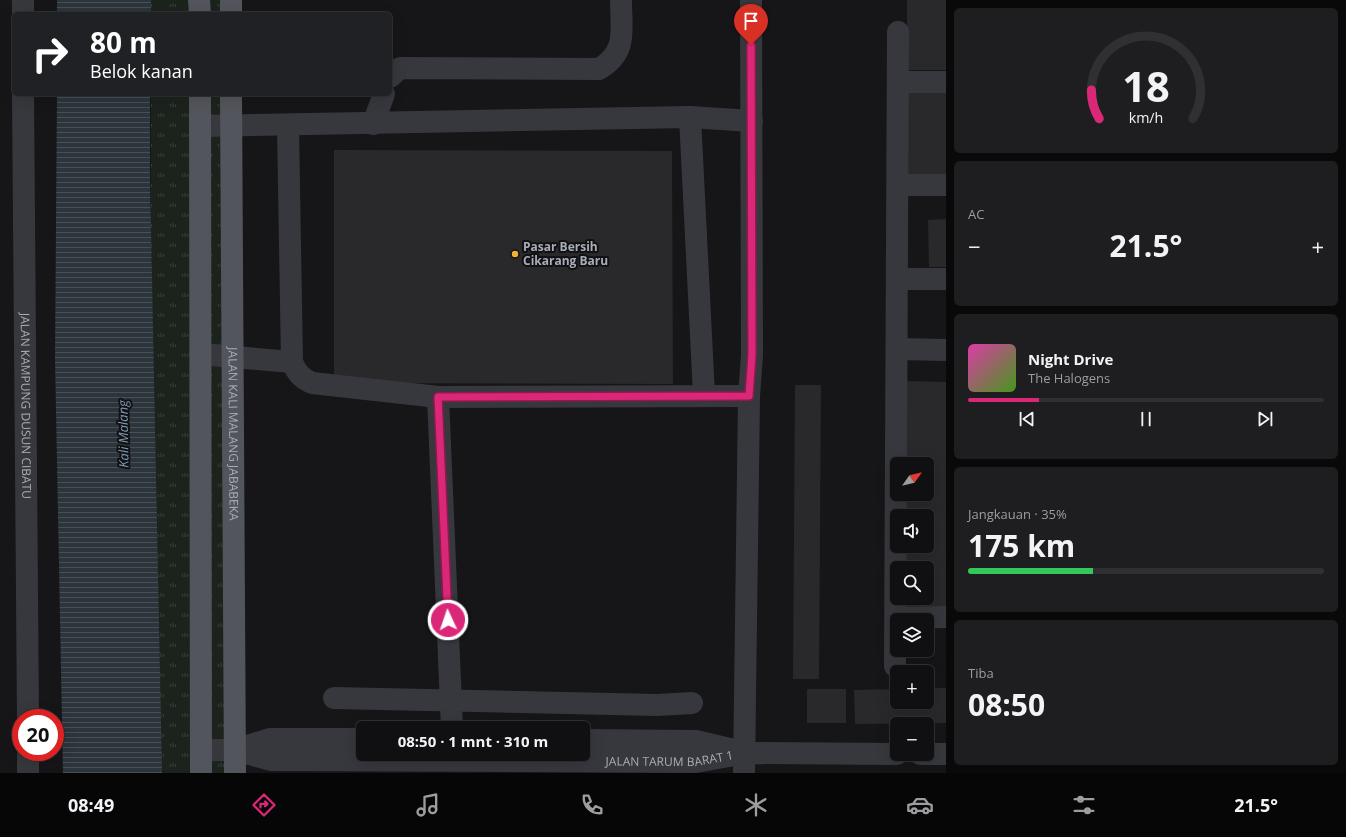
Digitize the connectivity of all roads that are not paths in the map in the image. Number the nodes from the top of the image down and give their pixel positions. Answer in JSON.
{"nodes":[{"id":1,"x":23,"y":0,"type":"edge"},
{"id":2,"x":199,"y":0,"type":"edge"},
{"id":3,"x":232,"y":0,"type":"edge"},
{"id":4,"x":621,"y":0,"type":"edge"},
{"id":5,"x":751,"y":0,"type":"edge"},
{"id":6,"x":23,"y":12,"type":"edge"},
{"id":7,"x":200,"y":12,"type":"edge"},
{"id":8,"x":232,"y":12,"type":"edge"},
{"id":9,"x":898,"y":32,"type":"dead end"},
{"id":10,"x":392,"y":75,"type":"edge"},
{"id":11,"x":898,"y":82,"type":"junction"},
{"id":12,"x":946,"y":82,"type":"edge"},
{"id":13,"x":23,"y":96,"type":"edge"},
{"id":14,"x":200,"y":96,"type":"edge"},
{"id":15,"x":231,"y":96,"type":"edge"},
{"id":16,"x":383,"y":96,"type":"edge"},
{"id":17,"x":690,"y":117,"type":"junction"},
{"id":18,"x":752,"y":121,"type":"junction"},
{"id":19,"x":373,"y":124,"type":"junction"},
{"id":20,"x":201,"y":126,"type":"junction"},
{"id":21,"x":231,"y":126,"type":"junction"},
{"id":22,"x":288,"y":126,"type":"junction"},
{"id":23,"x":898,"y":185,"type":"junction"},
{"id":24,"x":946,"y":185,"type":"edge"},
{"id":25,"x":897,"y":279,"type":"junction"},
{"id":26,"x":946,"y":279,"type":"edge"},
{"id":27,"x":897,"y":350,"type":"junction"},
{"id":28,"x":946,"y":350,"type":"edge"},
{"id":29,"x":200,"y":354,"type":"junction"},
{"id":30,"x":234,"y":357,"type":"junction"},
{"id":31,"x":292,"y":362,"type":"junction"},
{"id":32,"x":704,"y":395,"type":"junction"},
{"id":33,"x":749,"y":396,"type":"junction"},
{"id":34,"x":438,"y":397,"type":"junction"},
{"id":35,"x":896,"y":613,"type":"edge"},
{"id":36,"x":934,"y":617,"type":"edge"},
{"id":37,"x":946,"y":617,"type":"edge"},
{"id":38,"x":334,"y":698,"type":"dead end"},
{"id":39,"x":452,"y":700,"type":"junction"},
{"id":40,"x":692,"y":703,"type":"dead end"},
{"id":41,"x":28,"y":709,"type":"edge"},
{"id":42,"x":452,"y":721,"type":"edge"},
{"id":43,"x":356,"y":739,"type":"edge"},
{"id":44,"x":590,"y":740,"type":"edge"},
{"id":45,"x":201,"y":750,"type":"junction"},
{"id":46,"x":235,"y":750,"type":"junction"},
{"id":47,"x":890,"y":754,"type":"edge"},
{"id":48,"x":934,"y":754,"type":"edge"},
{"id":49,"x":946,"y":754,"type":"edge"},
{"id":50,"x":28,"y":761,"type":"edge"},
{"id":51,"x":744,"y":763,"type":"edge"},
{"id":52,"x":28,"y":773,"type":"edge"},
{"id":53,"x":201,"y":773,"type":"edge"},
{"id":54,"x":235,"y":773,"type":"edge"}],
"edges":[{"from":1,"to":6,"type":"street"},
{"from":2,"to":7,"type":"main road"},
{"from":3,"to":8,"type":"main road"},
{"from":4,"to":10,"type":"street"},
{"from":5,"to":18,"type":"street"},
{"from":9,"to":11,"type":"street"},
{"from":11,"to":12,"type":"street"},
{"from":11,"to":23,"type":"street"},
{"from":13,"to":41,"type":"street","name":"JALAN KAMPUNG DUSUN CIBATU"},
{"from":14,"to":20,"type":"main road"},
{"from":15,"to":21,"type":"main road","name":"JALAN KALI MALANG JABABEKA"},
{"from":16,"to":19,"type":"street"},
{"from":17,"to":18,"type":"street"},
{"from":17,"to":19,"type":"street"},
{"from":17,"to":32,"type":"street"},
{"from":18,"to":33,"type":"street"},
{"from":19,"to":22,"type":"street"},
{"from":20,"to":21,"type":"street"},
{"from":20,"to":29,"type":"main road"},
{"from":21,"to":22,"type":"street"},
{"from":21,"to":30,"type":"main road","name":"JALAN KALI MALANG JABABEKA"},
{"from":22,"to":31,"type":"street"},
{"from":23,"to":24,"type":"street"},
{"from":23,"to":25,"type":"street"},
{"from":25,"to":26,"type":"street"},
{"from":25,"to":27,"type":"street"},
{"from":27,"to":28,"type":"street"},
{"from":27,"to":35,"type":"street"},
{"from":29,"to":30,"type":"street"},
{"from":29,"to":45,"type":"main road"},
{"from":30,"to":31,"type":"street"},
{"from":30,"to":46,"type":"main road","name":"JALAN KALI MALANG JABABEKA"},
{"from":31,"to":34,"type":"street"},
{"from":32,"to":33,"type":"street"},
{"from":32,"to":34,"type":"street"},
{"from":33,"to":51,"type":"street"},
{"from":34,"to":39,"type":"street"},
{"from":36,"to":37,"type":"street"},
{"from":38,"to":39,"type":"street"},
{"from":39,"to":40,"type":"street"},
{"from":39,"to":42,"type":"street"},
{"from":43,"to":46,"type":"street","name":"JALAN TARUM BARAT 1"},
{"from":44,"to":51,"type":"street","name":"JALAN TARUM BARAT 1"},
{"from":45,"to":46,"type":"street","name":"JALAN TARUM BARAT 1"},
{"from":45,"to":53,"type":"main road"},
{"from":46,"to":51,"type":"street","name":"JALAN TARUM BARAT 1"},
{"from":46,"to":54,"type":"main road","name":"JALAN KALI MALANG JABABEKA"},
{"from":47,"to":51,"type":"street","name":"JALAN TARUM BARAT 1"},
{"from":48,"to":49,"type":"street"},
{"from":50,"to":52,"type":"street"}]}
